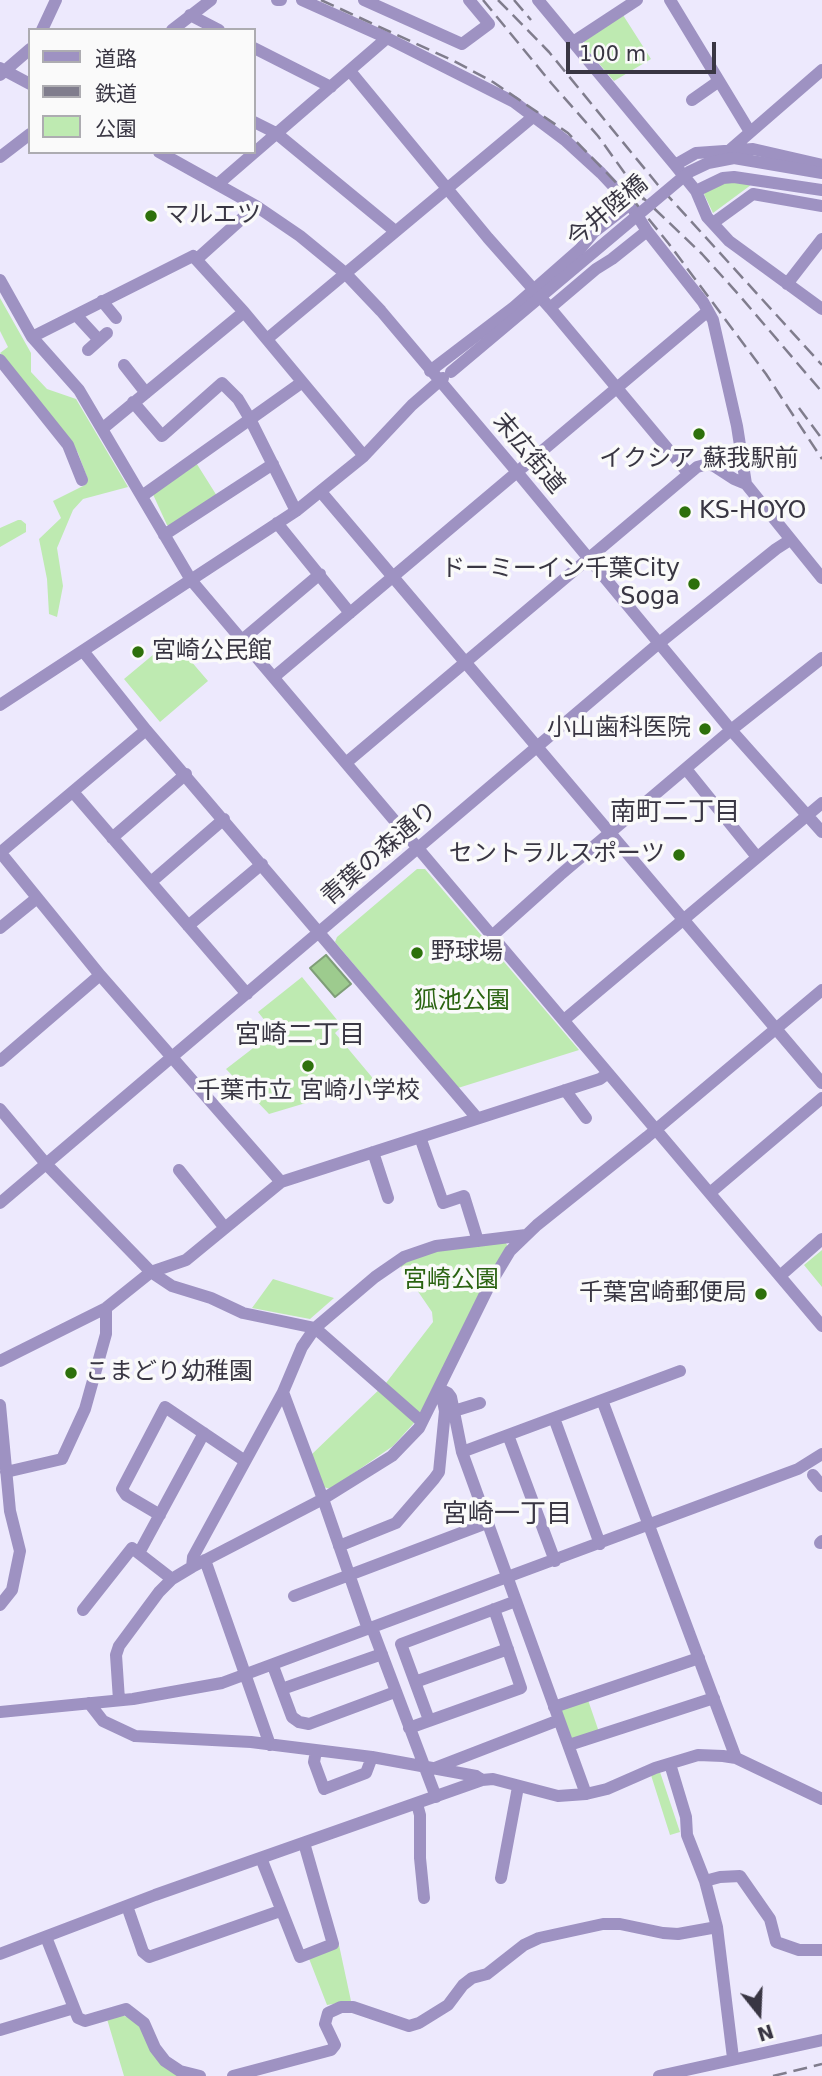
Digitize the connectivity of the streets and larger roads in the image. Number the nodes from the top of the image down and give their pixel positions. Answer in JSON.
{"nodes":[{"id":1,"x":56,"y":0,"type":"edge"},
{"id":2,"x":211,"y":0,"type":"edge"},
{"id":3,"x":302,"y":0,"type":"edge"},
{"id":4,"x":364,"y":0,"type":"edge"},
{"id":5,"x":469,"y":0,"type":"edge"},
{"id":6,"x":538,"y":0,"type":"edge"},
{"id":7,"x":637,"y":0,"type":"edge"},
{"id":8,"x":670,"y":0,"type":"edge"},
{"id":9,"x":190,"y":15,"type":"junction"},
{"id":10,"x":43,"y":28,"type":"edge"},
{"id":11,"x":174,"y":28,"type":"edge"},
{"id":12,"x":215,"y":28,"type":"edge"},
{"id":13,"x":387,"y":38,"type":"junction"},
{"id":14,"x":573,"y":42,"type":"junction"},
{"id":15,"x":256,"y":49,"type":"edge"},
{"id":16,"x":28,"y":51,"type":"edge"},
{"id":17,"x":350,"y":71,"type":"junction"},
{"id":18,"x":2,"y":72,"type":"edge"},
{"id":19,"x":820,"y":76,"type":"edge"},
{"id":20,"x":719,"y":81,"type":"junction"},
{"id":21,"x":28,"y":83,"type":"edge"},
{"id":22,"x":331,"y":87,"type":"junction"},
{"id":23,"x":692,"y":100,"type":"dead end"},
{"id":24,"x":534,"y":116,"type":"junction"},
{"id":25,"x":256,"y":123,"type":"edge"},
{"id":26,"x":750,"y":132,"type":"junction"},
{"id":27,"x":276,"y":134,"type":"junction"},
{"id":28,"x":28,"y":136,"type":"edge"},
{"id":29,"x":731,"y":149,"type":"junction"},
{"id":30,"x":256,"y":151,"type":"edge"},
{"id":31,"x":163,"y":154,"type":"edge"},
{"id":32,"x":253,"y":154,"type":"edge"},
{"id":33,"x":0,"y":157,"type":"edge"},
{"id":34,"x":676,"y":164,"type":"junction"},
{"id":35,"x":822,"y":165,"type":"edge"},
{"id":36,"x":822,"y":173,"type":"edge"},
{"id":37,"x":772,"y":181,"type":"junction"},
{"id":38,"x":218,"y":184,"type":"junction"},
{"id":39,"x":448,"y":188,"type":"junction"},
{"id":40,"x":822,"y":190,"type":"edge"},
{"id":41,"x":695,"y":191,"type":"junction"},
{"id":42,"x":768,"y":195,"type":"junction"},
{"id":43,"x":819,"y":202,"type":"edge"},
{"id":44,"x":630,"y":204,"type":"junction"},
{"id":45,"x":256,"y":206,"type":"junction"},
{"id":46,"x":713,"y":223,"type":"junction"},
{"id":47,"x":395,"y":231,"type":"junction"},
{"id":48,"x":647,"y":231,"type":"junction"},
{"id":49,"x":822,"y":239,"type":"edge"},
{"id":50,"x":197,"y":259,"type":"junction"},
{"id":51,"x":345,"y":273,"type":"junction"},
{"id":52,"x":0,"y":279,"type":"edge"},
{"id":53,"x":787,"y":284,"type":"junction"},
{"id":54,"x":534,"y":290,"type":"junction"},
{"id":55,"x":102,"y":301,"type":"junction"},
{"id":56,"x":550,"y":308,"type":"junction"},
{"id":57,"x":822,"y":309,"type":"edge"},
{"id":58,"x":708,"y":311,"type":"junction"},
{"id":59,"x":244,"y":312,"type":"junction"},
{"id":60,"x":76,"y":315,"type":"junction"},
{"id":61,"x":116,"y":318,"type":"dead end"},
{"id":62,"x":32,"y":337,"type":"junction"},
{"id":63,"x":267,"y":339,"type":"junction"},
{"id":64,"x":88,"y":350,"type":"dead end"},
{"id":65,"x":0,"y":360,"type":"edge"},
{"id":66,"x":124,"y":365,"type":"dead end"},
{"id":67,"x":430,"y":371,"type":"junction"},
{"id":68,"x":439,"y":382,"type":"junction"},
{"id":69,"x":302,"y":383,"type":"junction"},
{"id":70,"x":617,"y":387,"type":"junction"},
{"id":71,"x":146,"y":393,"type":"junction"},
{"id":72,"x":133,"y":402,"type":"junction"},
{"id":73,"x":250,"y":419,"type":"junction"},
{"id":74,"x":102,"y":429,"type":"junction"},
{"id":75,"x":364,"y":456,"type":"junction"},
{"id":76,"x":273,"y":464,"type":"junction"},
{"id":77,"x":517,"y":472,"type":"junction"},
{"id":78,"x":688,"y":473,"type":"junction"},
{"id":79,"x":82,"y":480,"type":"dead end"},
{"id":80,"x":746,"y":484,"type":"junction"},
{"id":81,"x":321,"y":492,"type":"junction"},
{"id":82,"x":142,"y":496,"type":"junction"},
{"id":83,"x":296,"y":512,"type":"junction"},
{"id":84,"x":277,"y":523,"type":"junction"},
{"id":85,"x":164,"y":535,"type":"junction"},
{"id":86,"x":790,"y":540,"type":"junction"},
{"id":87,"x":589,"y":558,"type":"junction"},
{"id":88,"x":320,"y":574,"type":"junction"},
{"id":89,"x":393,"y":576,"type":"junction"},
{"id":90,"x":822,"y":578,"type":"edge"},
{"id":91,"x":191,"y":580,"type":"junction"},
{"id":92,"x":350,"y":613,"type":"junction"},
{"id":93,"x":242,"y":640,"type":"junction"},
{"id":94,"x":658,"y":644,"type":"junction"},
{"id":95,"x":83,"y":651,"type":"junction"},
{"id":96,"x":822,"y":658,"type":"edge"},
{"id":97,"x":467,"y":662,"type":"junction"},
{"id":98,"x":274,"y":677,"type":"junction"},
{"id":99,"x":0,"y":705,"type":"edge"},
{"id":100,"x":146,"y":730,"type":"junction"},
{"id":101,"x":731,"y":730,"type":"junction"},
{"id":102,"x":539,"y":748,"type":"junction"},
{"id":103,"x":347,"y":762,"type":"junction"},
{"id":104,"x":686,"y":769,"type":"junction"},
{"id":105,"x":186,"y":774,"type":"junction"},
{"id":106,"x":73,"y":792,"type":"junction"},
{"id":107,"x":822,"y":803,"type":"edge"},
{"id":108,"x":807,"y":815,"type":"junction"},
{"id":109,"x":224,"y":819,"type":"junction"},
{"id":110,"x":610,"y":832,"type":"junction"},
{"id":111,"x":822,"y":832,"type":"edge"},
{"id":112,"x":112,"y":838,"type":"junction"},
{"id":113,"x":419,"y":849,"type":"junction"},
{"id":114,"x":0,"y":852,"type":"edge"},
{"id":115,"x":757,"y":857,"type":"junction"},
{"id":116,"x":262,"y":864,"type":"junction"},
{"id":117,"x":151,"y":883,"type":"junction"},
{"id":118,"x":37,"y":898,"type":"junction"},
{"id":119,"x":684,"y":920,"type":"junction"},
{"id":120,"x":188,"y":926,"type":"junction"},
{"id":121,"x":0,"y":928,"type":"edge"},
{"id":122,"x":321,"y":933,"type":"junction"},
{"id":123,"x":492,"y":936,"type":"junction"},
{"id":124,"x":100,"y":975,"type":"junction"},
{"id":125,"x":822,"y":990,"type":"edge"},
{"id":126,"x":247,"y":994,"type":"junction"},
{"id":127,"x":564,"y":1020,"type":"junction"},
{"id":128,"x":776,"y":1028,"type":"junction"},
{"id":129,"x":172,"y":1056,"type":"junction"},
{"id":130,"x":0,"y":1061,"type":"edge"},
{"id":131,"x":608,"y":1073,"type":"junction"},
{"id":132,"x":822,"y":1083,"type":"edge"},
{"id":133,"x":565,"y":1090,"type":"junction"},
{"id":134,"x":822,"y":1098,"type":"edge"},
{"id":135,"x":0,"y":1109,"type":"edge"},
{"id":136,"x":477,"y":1118,"type":"junction"},
{"id":137,"x":586,"y":1118,"type":"dead end"},
{"id":138,"x":656,"y":1129,"type":"junction"},
{"id":139,"x":420,"y":1137,"type":"junction"},
{"id":140,"x":373,"y":1152,"type":"junction"},
{"id":141,"x":47,"y":1165,"type":"junction"},
{"id":142,"x":180,"y":1170,"type":"dead end"},
{"id":143,"x":281,"y":1182,"type":"junction"},
{"id":144,"x":711,"y":1192,"type":"junction"},
{"id":145,"x":388,"y":1198,"type":"dead end"},
{"id":146,"x":0,"y":1203,"type":"edge"},
{"id":147,"x":225,"y":1228,"type":"junction"},
{"id":148,"x":526,"y":1235,"type":"junction"},
{"id":149,"x":822,"y":1239,"type":"edge"},
{"id":150,"x":478,"y":1241,"type":"junction"},
{"id":151,"x":151,"y":1272,"type":"junction"},
{"id":152,"x":780,"y":1276,"type":"junction"},
{"id":153,"x":106,"y":1308,"type":"junction"},
{"id":154,"x":822,"y":1326,"type":"edge"},
{"id":155,"x":315,"y":1328,"type":"junction"},
{"id":156,"x":0,"y":1361,"type":"edge"},
{"id":157,"x":680,"y":1371,"type":"dead end"},
{"id":158,"x":440,"y":1389,"type":"junction"},
{"id":159,"x":283,"y":1392,"type":"junction"},
{"id":160,"x":602,"y":1400,"type":"junction"},
{"id":161,"x":480,"y":1403,"type":"dead end"},
{"id":162,"x":0,"y":1405,"type":"edge"},
{"id":163,"x":454,"y":1412,"type":"junction"},
{"id":164,"x":554,"y":1418,"type":"junction"},
{"id":165,"x":422,"y":1422,"type":"junction"},
{"id":166,"x":204,"y":1433,"type":"junction"},
{"id":167,"x":508,"y":1435,"type":"junction"},
{"id":168,"x":462,"y":1452,"type":"junction"},
{"id":169,"x":822,"y":1454,"type":"edge"},
{"id":170,"x":245,"y":1461,"type":"junction"},
{"id":171,"x":6,"y":1472,"type":"junction"},
{"id":172,"x":323,"y":1499,"type":"junction"},
{"id":173,"x":160,"y":1515,"type":"junction"},
{"id":174,"x":487,"y":1523,"type":"junction"},
{"id":175,"x":649,"y":1526,"type":"junction"},
{"id":176,"x":600,"y":1544,"type":"junction"},
{"id":177,"x":339,"y":1546,"type":"junction"},
{"id":178,"x":139,"y":1553,"type":"junction"},
{"id":179,"x":205,"y":1560,"type":"junction"},
{"id":180,"x":555,"y":1561,"type":"junction"},
{"id":181,"x":192,"y":1567,"type":"junction"},
{"id":182,"x":349,"y":1574,"type":"junction"},
{"id":183,"x":508,"y":1578,"type":"junction"},
{"id":184,"x":172,"y":1579,"type":"junction"},
{"id":185,"x":294,"y":1596,"type":"dead end"},
{"id":186,"x":516,"y":1601,"type":"junction"},
{"id":187,"x":0,"y":1605,"type":"edge"},
{"id":188,"x":494,"y":1609,"type":"junction"},
{"id":189,"x":83,"y":1611,"type":"dead end"},
{"id":190,"x":370,"y":1628,"type":"junction"},
{"id":191,"x":508,"y":1649,"type":"junction"},
{"id":192,"x":382,"y":1654,"type":"junction"},
{"id":193,"x":699,"y":1658,"type":"junction"},
{"id":194,"x":273,"y":1666,"type":"junction"},
{"id":195,"x":246,"y":1675,"type":"junction"},
{"id":196,"x":415,"y":1682,"type":"junction"},
{"id":197,"x":282,"y":1689,"type":"junction"},
{"id":198,"x":395,"y":1692,"type":"junction"},
{"id":199,"x":714,"y":1698,"type":"junction"},
{"id":200,"x":119,"y":1700,"type":"junction"},
{"id":201,"x":89,"y":1703,"type":"junction"},
{"id":202,"x":554,"y":1707,"type":"junction"},
{"id":203,"x":0,"y":1712,"type":"edge"},
{"id":204,"x":429,"y":1720,"type":"junction"},
{"id":205,"x":559,"y":1720,"type":"junction"},
{"id":206,"x":409,"y":1728,"type":"junction"},
{"id":207,"x":270,"y":1745,"type":"junction"},
{"id":208,"x":569,"y":1745,"type":"junction"},
{"id":209,"x":316,"y":1751,"type":"junction"},
{"id":210,"x":372,"y":1757,"type":"junction"},
{"id":211,"x":736,"y":1758,"type":"junction"},
{"id":212,"x":670,"y":1764,"type":"junction"},
{"id":213,"x":428,"y":1769,"type":"junction"},
{"id":214,"x":482,"y":1780,"type":"junction"},
{"id":215,"x":518,"y":1787,"type":"junction"},
{"id":216,"x":586,"y":1794,"type":"junction"},
{"id":217,"x":436,"y":1797,"type":"junction"},
{"id":218,"x":822,"y":1799,"type":"edge"},
{"id":219,"x":417,"y":1804,"type":"junction"},
{"id":220,"x":304,"y":1843,"type":"junction"},
{"id":221,"x":261,"y":1858,"type":"junction"},
{"id":222,"x":501,"y":1878,"type":"dead end"},
{"id":223,"x":705,"y":1881,"type":"junction"},
{"id":224,"x":424,"y":1898,"type":"dead end"},
{"id":225,"x":127,"y":1906,"type":"junction"},
{"id":226,"x":280,"y":1911,"type":"junction"},
{"id":227,"x":717,"y":1927,"type":"junction"},
{"id":228,"x":46,"y":1937,"type":"junction"},
{"id":229,"x":822,"y":1950,"type":"edge"},
{"id":230,"x":0,"y":1954,"type":"edge"},
{"id":231,"x":74,"y":2008,"type":"junction"},
{"id":232,"x":0,"y":2030,"type":"edge"},
{"id":233,"x":822,"y":2040,"type":"edge"},
{"id":234,"x":733,"y":2058,"type":"junction"},
{"id":235,"x":200,"y":2076,"type":"edge"},
{"id":236,"x":233,"y":2076,"type":"edge"},
{"id":237,"x":659,"y":2076,"type":"edge"}],
"edges":[{"from":1,"to":10,"type":"street"},
{"from":2,"to":9,"type":"street"},
{"from":3,"to":13,"type":"street"},
{"from":4,"to":5,"type":"street"},
{"from":6,"to":14,"type":"street"},
{"from":7,"to":14,"type":"street"},
{"from":8,"to":20,"type":"street"},
{"from":9,"to":11,"type":"street"},
{"from":9,"to":12,"type":"street"},
{"from":13,"to":17,"type":"street"},
{"from":13,"to":24,"type":"street"},
{"from":14,"to":34,"type":"street"},
{"from":15,"to":22,"type":"street"},
{"from":16,"to":18,"type":"street"},
{"from":17,"to":22,"type":"street"},
{"from":17,"to":39,"type":"street"},
{"from":18,"to":21,"type":"street"},
{"from":19,"to":26,"type":"street"},
{"from":20,"to":23,"type":"street"},
{"from":20,"to":26,"type":"street"},
{"from":22,"to":27,"type":"street"},
{"from":24,"to":39,"type":"street"},
{"from":24,"to":44,"type":"street"},
{"from":25,"to":27,"type":"street"},
{"from":26,"to":29,"type":"street"},
{"from":27,"to":30,"type":"street"},
{"from":27,"to":47,"type":"street"},
{"from":28,"to":33,"type":"street"},
{"from":29,"to":34,"type":"street"},
{"from":29,"to":35,"type":"street"},
{"from":31,"to":38,"type":"street","name":"末広街道"},
{"from":32,"to":38,"type":"street"},
{"from":34,"to":41,"type":"street"},
{"from":36,"to":68,"type":"street","name":"今井陸橋","bridge":true},
{"from":37,"to":40,"type":"street"},
{"from":37,"to":41,"type":"street"},
{"from":37,"to":42,"type":"street"},
{"from":38,"to":45,"type":"street","name":"末広街道"},
{"from":39,"to":47,"type":"street"},
{"from":39,"to":54,"type":"street"},
{"from":41,"to":46,"type":"street"},
{"from":42,"to":43,"type":"street"},
{"from":42,"to":46,"type":"street"},
{"from":44,"to":48,"type":"street"},
{"from":44,"to":54,"type":"street"},
{"from":45,"to":50,"type":"street"},
{"from":45,"to":51,"type":"street","name":"末広街道"},
{"from":46,"to":53,"type":"street"},
{"from":47,"to":51,"type":"street"},
{"from":48,"to":56,"type":"street"},
{"from":48,"to":58,"type":"street"},
{"from":49,"to":53,"type":"street"},
{"from":50,"to":55,"type":"street"},
{"from":50,"to":59,"type":"street"},
{"from":51,"to":63,"type":"street"},
{"from":51,"to":67,"type":"street","name":"末広街道"},
{"from":52,"to":62,"type":"street"},
{"from":53,"to":57,"type":"street"},
{"from":54,"to":56,"type":"street"},
{"from":54,"to":67,"type":"street"},
{"from":55,"to":60,"type":"street"},
{"from":55,"to":61,"type":"street"},
{"from":56,"to":70,"type":"street"},
{"from":58,"to":70,"type":"street"},
{"from":58,"to":80,"type":"street"},
{"from":59,"to":63,"type":"street"},
{"from":59,"to":71,"type":"street"},
{"from":60,"to":62,"type":"street"},
{"from":60,"to":64,"type":"street"},
{"from":62,"to":74,"type":"street"},
{"from":63,"to":69,"type":"street"},
{"from":65,"to":79,"type":"street"},
{"from":66,"to":71,"type":"street"},
{"from":67,"to":68,"type":"street","name":"末広街道"},
{"from":68,"to":75,"type":"street","name":"今井陸橋"},
{"from":68,"to":77,"type":"street","name":"末広街道"},
{"from":69,"to":73,"type":"street"},
{"from":69,"to":75,"type":"street"},
{"from":70,"to":77,"type":"street"},
{"from":70,"to":78,"type":"street"},
{"from":71,"to":72,"type":"street"},
{"from":72,"to":73,"type":"street"},
{"from":72,"to":74,"type":"street"},
{"from":73,"to":76,"type":"street"},
{"from":73,"to":82,"type":"street"},
{"from":74,"to":82,"type":"street"},
{"from":75,"to":81,"type":"street","name":"今井陸橋"},
{"from":76,"to":83,"type":"street"},
{"from":76,"to":85,"type":"street"},
{"from":77,"to":87,"type":"street","name":"末広街道"},
{"from":77,"to":89,"type":"street"},
{"from":78,"to":80,"type":"street"},
{"from":78,"to":87,"type":"street"},
{"from":80,"to":86,"type":"street"},
{"from":81,"to":83,"type":"street","name":"今井陸橋"},
{"from":81,"to":89,"type":"street"},
{"from":82,"to":85,"type":"street"},
{"from":83,"to":84,"type":"street","name":"今井陸橋"},
{"from":84,"to":88,"type":"street"},
{"from":84,"to":91,"type":"street","name":"今井陸橋"},
{"from":85,"to":91,"type":"street"},
{"from":86,"to":90,"type":"street"},
{"from":86,"to":94,"type":"street","name":"青葉の森通り"},
{"from":87,"to":94,"type":"street","name":"末広街道"},
{"from":87,"to":97,"type":"street"},
{"from":88,"to":92,"type":"street"},
{"from":88,"to":93,"type":"street"},
{"from":89,"to":92,"type":"street"},
{"from":89,"to":97,"type":"street"},
{"from":91,"to":93,"type":"street"},
{"from":91,"to":95,"type":"street","name":"今井陸橋"},
{"from":92,"to":98,"type":"street"},
{"from":93,"to":98,"type":"street"},
{"from":94,"to":101,"type":"street","name":"末広街道"},
{"from":94,"to":102,"type":"street","name":"青葉の森通り"},
{"from":95,"to":99,"type":"street","name":"今井陸橋"},
{"from":95,"to":100,"type":"street"},
{"from":96,"to":101,"type":"street"},
{"from":97,"to":102,"type":"street"},
{"from":97,"to":103,"type":"street"},
{"from":98,"to":103,"type":"street"},
{"from":100,"to":105,"type":"street"},
{"from":100,"to":106,"type":"street"},
{"from":101,"to":104,"type":"street"},
{"from":101,"to":108,"type":"street","name":"末広街道"},
{"from":102,"to":110,"type":"street"},
{"from":102,"to":113,"type":"street","name":"青葉の森通り"},
{"from":103,"to":113,"type":"street"},
{"from":104,"to":110,"type":"street"},
{"from":104,"to":115,"type":"street"},
{"from":105,"to":109,"type":"street"},
{"from":105,"to":112,"type":"street"},
{"from":106,"to":112,"type":"street"},
{"from":106,"to":114,"type":"street"},
{"from":107,"to":108,"type":"street"},
{"from":108,"to":111,"type":"street","name":"末広街道"},
{"from":108,"to":115,"type":"street"},
{"from":109,"to":116,"type":"street"},
{"from":109,"to":117,"type":"street"},
{"from":110,"to":119,"type":"street"},
{"from":110,"to":123,"type":"street"},
{"from":112,"to":117,"type":"street"},
{"from":113,"to":122,"type":"street","name":"青葉の森通り"},
{"from":113,"to":123,"type":"street"},
{"from":114,"to":118,"type":"street"},
{"from":115,"to":119,"type":"street"},
{"from":116,"to":120,"type":"street"},
{"from":116,"to":122,"type":"street"},
{"from":117,"to":120,"type":"street"},
{"from":118,"to":121,"type":"street"},
{"from":118,"to":124,"type":"street"},
{"from":119,"to":127,"type":"street"},
{"from":119,"to":128,"type":"street"},
{"from":120,"to":126,"type":"street"},
{"from":122,"to":126,"type":"street","name":"青葉の森通り"},
{"from":122,"to":136,"type":"street"},
{"from":123,"to":127,"type":"street"},
{"from":124,"to":129,"type":"street"},
{"from":124,"to":130,"type":"street"},
{"from":125,"to":128,"type":"street"},
{"from":126,"to":129,"type":"street","name":"青葉の森通り"},
{"from":127,"to":131,"type":"street"},
{"from":128,"to":132,"type":"street"},
{"from":128,"to":138,"type":"street"},
{"from":129,"to":141,"type":"street","name":"青葉の森通り"},
{"from":129,"to":143,"type":"street"},
{"from":131,"to":133,"type":"street"},
{"from":131,"to":138,"type":"street"},
{"from":133,"to":136,"type":"street"},
{"from":133,"to":137,"type":"street"},
{"from":134,"to":144,"type":"street"},
{"from":135,"to":141,"type":"street"},
{"from":136,"to":139,"type":"street"},
{"from":138,"to":144,"type":"street"},
{"from":138,"to":148,"type":"street"},
{"from":139,"to":140,"type":"street"},
{"from":139,"to":150,"type":"street"},
{"from":140,"to":143,"type":"street"},
{"from":140,"to":145,"type":"street"},
{"from":141,"to":146,"type":"street","name":"青葉の森通り"},
{"from":141,"to":151,"type":"street"},
{"from":142,"to":147,"type":"street"},
{"from":143,"to":147,"type":"street"},
{"from":144,"to":152,"type":"street"},
{"from":147,"to":151,"type":"street"},
{"from":148,"to":150,"type":"street"},
{"from":148,"to":158,"type":"street"},
{"from":149,"to":152,"type":"street"},
{"from":150,"to":155,"type":"street"},
{"from":151,"to":153,"type":"street"},
{"from":151,"to":155,"type":"street"},
{"from":152,"to":154,"type":"street"},
{"from":153,"to":156,"type":"street"},
{"from":153,"to":171,"type":"street"},
{"from":155,"to":159,"type":"street"},
{"from":155,"to":165,"type":"street"},
{"from":157,"to":160,"type":"street"},
{"from":158,"to":163,"type":"street"},
{"from":158,"to":165,"type":"street"},
{"from":158,"to":177,"type":"street"},
{"from":159,"to":170,"type":"street"},
{"from":159,"to":172,"type":"street"},
{"from":160,"to":164,"type":"street"},
{"from":160,"to":175,"type":"street"},
{"from":161,"to":163,"type":"street"},
{"from":162,"to":171,"type":"street"},
{"from":163,"to":168,"type":"street"},
{"from":164,"to":167,"type":"street"},
{"from":164,"to":176,"type":"street"},
{"from":165,"to":172,"type":"street"},
{"from":166,"to":170,"type":"street"},
{"from":166,"to":173,"type":"street"},
{"from":166,"to":173,"type":"street"},
{"from":167,"to":168,"type":"street"},
{"from":167,"to":180,"type":"street"},
{"from":168,"to":174,"type":"street"},
{"from":169,"to":175,"type":"street"},
{"from":170,"to":181,"type":"street"},
{"from":171,"to":187,"type":"street"},
{"from":172,"to":177,"type":"street"},
{"from":172,"to":179,"type":"street"},
{"from":173,"to":178,"type":"street"},
{"from":174,"to":182,"type":"street"},
{"from":174,"to":183,"type":"street"},
{"from":175,"to":176,"type":"street"},
{"from":175,"to":193,"type":"street"},
{"from":176,"to":180,"type":"street"},
{"from":177,"to":182,"type":"street"},
{"from":178,"to":184,"type":"street"},
{"from":178,"to":189,"type":"street"},
{"from":179,"to":181,"type":"street"},
{"from":179,"to":195,"type":"street"},
{"from":180,"to":183,"type":"street"},
{"from":181,"to":184,"type":"street"},
{"from":182,"to":185,"type":"street"},
{"from":182,"to":190,"type":"street"},
{"from":183,"to":186,"type":"street"},
{"from":183,"to":190,"type":"street"},
{"from":184,"to":200,"type":"street"},
{"from":186,"to":188,"type":"street"},
{"from":186,"to":202,"type":"street"},
{"from":188,"to":191,"type":"street"},
{"from":188,"to":196,"type":"street"},
{"from":190,"to":192,"type":"street"},
{"from":190,"to":194,"type":"street"},
{"from":191,"to":196,"type":"street"},
{"from":191,"to":204,"type":"street"},
{"from":192,"to":197,"type":"street"},
{"from":192,"to":198,"type":"street"},
{"from":193,"to":199,"type":"street"},
{"from":193,"to":202,"type":"street"},
{"from":194,"to":195,"type":"street"},
{"from":194,"to":197,"type":"street"},
{"from":195,"to":200,"type":"street"},
{"from":195,"to":207,"type":"street"},
{"from":196,"to":204,"type":"street"},
{"from":197,"to":198,"type":"street"},
{"from":198,"to":206,"type":"street"},
{"from":199,"to":208,"type":"street"},
{"from":199,"to":211,"type":"street"},
{"from":200,"to":201,"type":"street"},
{"from":201,"to":203,"type":"street"},
{"from":201,"to":207,"type":"street"},
{"from":202,"to":205,"type":"street"},
{"from":204,"to":206,"type":"street"},
{"from":205,"to":208,"type":"street"},
{"from":205,"to":213,"type":"street"},
{"from":206,"to":213,"type":"street"},
{"from":207,"to":209,"type":"street"},
{"from":208,"to":216,"type":"street"},
{"from":209,"to":210,"type":"street"},
{"from":209,"to":210,"type":"street"},
{"from":210,"to":213,"type":"street"},
{"from":211,"to":212,"type":"street"},
{"from":211,"to":218,"type":"street"},
{"from":212,"to":216,"type":"street"},
{"from":212,"to":223,"type":"street"},
{"from":213,"to":214,"type":"street"},
{"from":213,"to":217,"type":"street"},
{"from":214,"to":215,"type":"street"},
{"from":214,"to":217,"type":"street"},
{"from":215,"to":216,"type":"street"},
{"from":215,"to":222,"type":"street"},
{"from":217,"to":219,"type":"street"},
{"from":219,"to":220,"type":"street"},
{"from":219,"to":224,"type":"street"},
{"from":220,"to":221,"type":"street"},
{"from":220,"to":226,"type":"street"},
{"from":221,"to":225,"type":"street"},
{"from":221,"to":226,"type":"street"},
{"from":223,"to":227,"type":"street"},
{"from":223,"to":229,"type":"street"},
{"from":225,"to":226,"type":"street"},
{"from":225,"to":228,"type":"street"},
{"from":227,"to":234,"type":"street"},
{"from":227,"to":236,"type":"street"},
{"from":228,"to":230,"type":"street"},
{"from":228,"to":231,"type":"street"},
{"from":231,"to":232,"type":"street"},
{"from":231,"to":235,"type":"street"},
{"from":233,"to":234,"type":"street"},
{"from":234,"to":237,"type":"street"}]}
